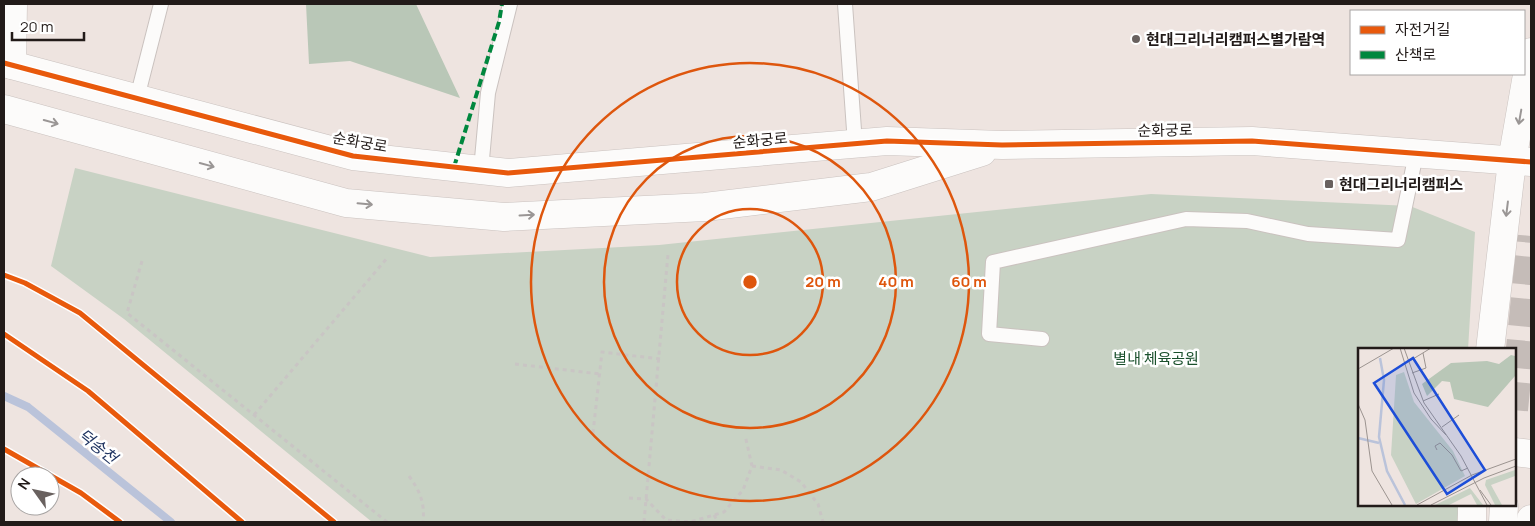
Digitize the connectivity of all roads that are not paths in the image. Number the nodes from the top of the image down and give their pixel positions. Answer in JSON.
{"nodes":[{"id":1,"x":13,"y":4,"type":"edge"},
{"id":2,"x":161,"y":4,"type":"edge"},
{"id":3,"x":510,"y":4,"type":"edge"},
{"id":4,"x":845,"y":4,"type":"edge"},
{"id":5,"x":1531,"y":52,"type":"edge"},
{"id":6,"x":8,"y":64,"type":"edge"},
{"id":7,"x":137,"y":98,"type":"junction"},
{"id":8,"x":4,"y":109,"type":"edge"},
{"id":9,"x":856,"y":144,"type":"junction"},
{"id":10,"x":1002,"y":145,"type":"junction"},
{"id":11,"x":1416,"y":154,"type":"junction"},
{"id":12,"x":1522,"y":162,"type":"edge"},
{"id":13,"x":481,"y":170,"type":"junction"},
{"id":14,"x":1042,"y":339,"type":"dead end"},
{"id":15,"x":1490,"y":348,"type":"edge"},
{"id":16,"x":1515,"y":452,"type":"edge"},
{"id":17,"x":1531,"y":454,"type":"edge"},
{"id":18,"x":1472,"y":506,"type":"edge"},
{"id":19,"x":1472,"y":522,"type":"edge"}],
"edges":[{"from":1,"to":6,"type":"street","name":"순화궁로"},
{"from":2,"to":7,"type":"lane"},
{"from":3,"to":13,"type":"lane"},
{"from":4,"to":9,"type":"lane"},
{"from":5,"to":12,"type":"street","one_way":true},
{"from":6,"to":7,"type":"street","name":"순화궁로"},
{"from":7,"to":13,"type":"street","name":"순화궁로"},
{"from":8,"to":10,"type":"street","name":"순화궁로","one_way":true},
{"from":9,"to":10,"type":"street","name":"순화궁로"},
{"from":9,"to":13,"type":"street","name":"순화궁로"},
{"from":10,"to":11,"type":"street","name":"순화궁로"},
{"from":11,"to":12,"type":"street","name":"순화궁로"},
{"from":11,"to":14,"type":"lane"},
{"from":12,"to":15,"type":"street","one_way":true},
{"from":16,"to":17,"type":"street"},
{"from":18,"to":19,"type":"street"}]}
